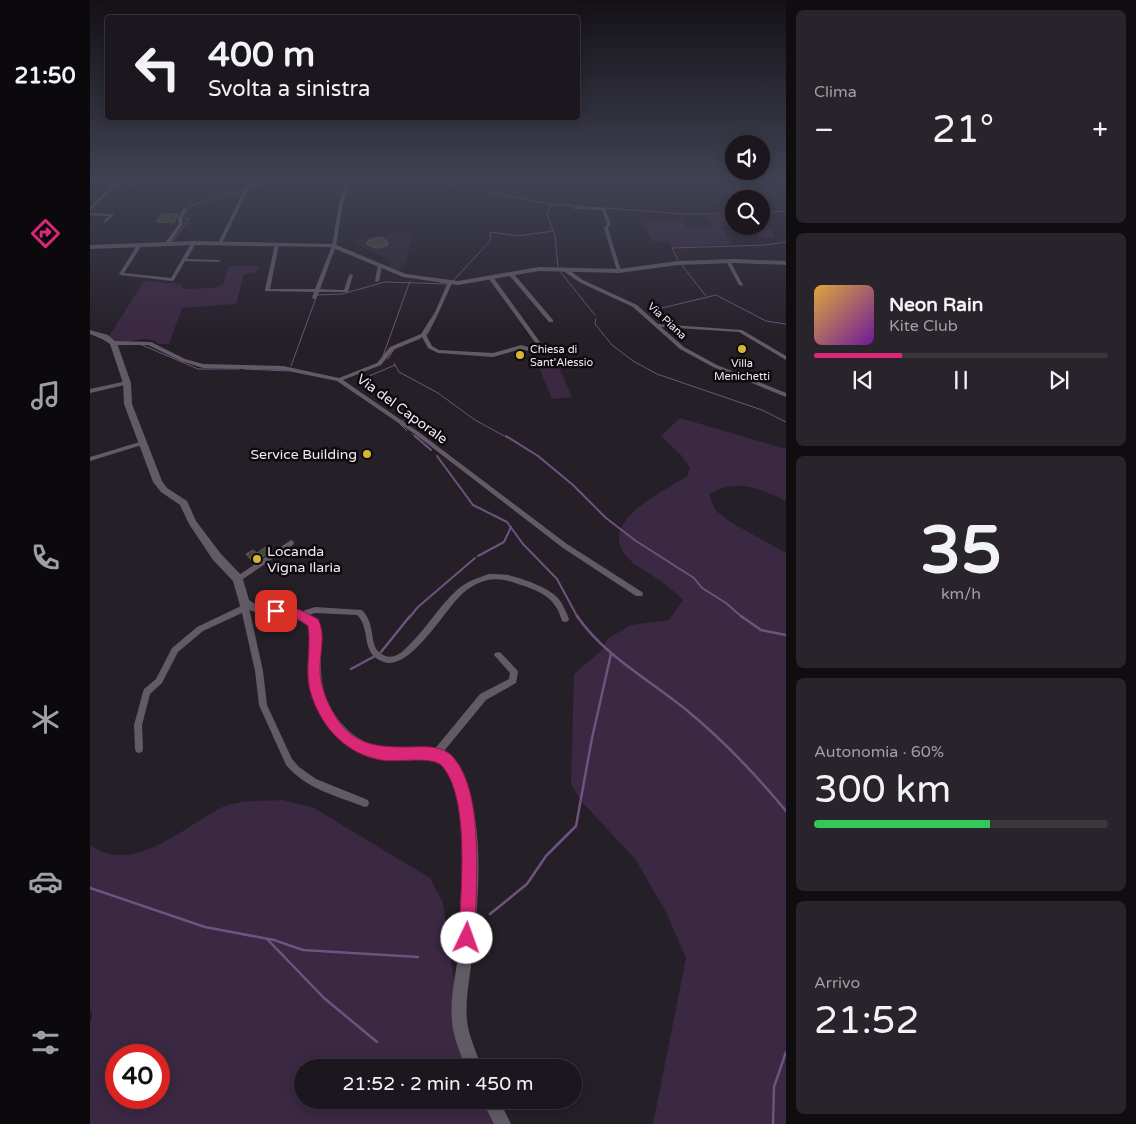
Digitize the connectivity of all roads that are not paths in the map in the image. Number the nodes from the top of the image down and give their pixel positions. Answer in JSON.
{"nodes":[{"id":1,"x":176,"y":231,"type":"edge"},
{"id":2,"x":226,"y":231,"type":"edge"},
{"id":3,"x":336,"y":231,"type":"edge"},
{"id":4,"x":607,"y":231,"type":"edge"},
{"id":5,"x":167,"y":243,"type":"junction"},
{"id":6,"x":194,"y":243,"type":"junction"},
{"id":7,"x":220,"y":243,"type":"junction"},
{"id":8,"x":277,"y":244,"type":"junction"},
{"id":9,"x":140,"y":245,"type":"junction"},
{"id":10,"x":334,"y":246,"type":"junction"},
{"id":11,"x":90,"y":247,"type":"edge"},
{"id":12,"x":184,"y":260,"type":"junction"},
{"id":13,"x":218,"y":261,"type":"dead end"},
{"id":14,"x":728,"y":261,"type":"junction"},
{"id":15,"x":786,"y":263,"type":"edge"},
{"id":16,"x":380,"y":266,"type":"junction"},
{"id":17,"x":564,"y":269,"type":"junction"},
{"id":18,"x":619,"y":271,"type":"junction"},
{"id":19,"x":511,"y":274,"type":"junction"},
{"id":20,"x":351,"y":276,"type":"dead end"},
{"id":21,"x":491,"y":278,"type":"junction"},
{"id":22,"x":377,"y":280,"type":"dead end"},
{"id":23,"x":451,"y":283,"type":"junction"},
{"id":24,"x":741,"y":285,"type":"dead end"},
{"id":25,"x":317,"y":292,"type":"junction"},
{"id":26,"x":314,"y":298,"type":"dead end"},
{"id":27,"x":551,"y":321,"type":"dead end"},
{"id":28,"x":657,"y":325,"type":"junction"},
{"id":29,"x":90,"y":332,"type":"edge"},
{"id":30,"x":423,"y":336,"type":"junction"},
{"id":31,"x":113,"y":343,"type":"junction"},
{"id":32,"x":786,"y":358,"type":"edge"},
{"id":33,"x":339,"y":380,"type":"junction"},
{"id":34,"x":127,"y":383,"type":"junction"},
{"id":35,"x":90,"y":391,"type":"edge"},
{"id":36,"x":786,"y":395,"type":"edge"},
{"id":37,"x":143,"y":443,"type":"junction"},
{"id":38,"x":90,"y":459,"type":"edge"},
{"id":39,"x":291,"y":543,"type":"dead end"},
{"id":40,"x":238,"y":579,"type":"junction"},
{"id":41,"x":639,"y":594,"type":"dead end"},
{"id":42,"x":244,"y":605,"type":"junction"},
{"id":43,"x":300,"y":614,"type":"junction"},
{"id":44,"x":564,"y":620,"type":"dead end"},
{"id":45,"x":498,"y":655,"type":"dead end"},
{"id":46,"x":139,"y":749,"type":"dead end"},
{"id":47,"x":436,"y":754,"type":"junction"},
{"id":48,"x":365,"y":803,"type":"dead end"},
{"id":49,"x":470,"y":1059,"type":"edge"},
{"id":50,"x":495,"y":1109,"type":"edge"},
{"id":51,"x":503,"y":1124,"type":"edge"}],
"edges":[{"from":1,"to":5,"type":"street"},
{"from":2,"to":7,"type":"street"},
{"from":3,"to":10,"type":"street"},
{"from":4,"to":18,"type":"street"},
{"from":5,"to":6,"type":"street"},
{"from":5,"to":9,"type":"street"},
{"from":6,"to":7,"type":"street"},
{"from":6,"to":12,"type":"street"},
{"from":7,"to":8,"type":"street"},
{"from":8,"to":10,"type":"street"},
{"from":8,"to":25,"type":"street"},
{"from":9,"to":11,"type":"street"},
{"from":9,"to":12,"type":"street"},
{"from":10,"to":16,"type":"street"},
{"from":10,"to":25,"type":"street"},
{"from":12,"to":13,"type":"street"},
{"from":14,"to":15,"type":"street"},
{"from":14,"to":18,"type":"street"},
{"from":14,"to":24,"type":"street"},
{"from":16,"to":22,"type":"street"},
{"from":16,"to":23,"type":"street"},
{"from":17,"to":18,"type":"street"},
{"from":17,"to":19,"type":"street"},
{"from":17,"to":28,"type":"street","name":"Via Piana"},
{"from":19,"to":21,"type":"street"},
{"from":19,"to":27,"type":"street"},
{"from":20,"to":25,"type":"street"},
{"from":21,"to":23,"type":"street"},
{"from":21,"to":30,"type":"street"},
{"from":23,"to":30,"type":"street"},
{"from":25,"to":26,"type":"street"},
{"from":28,"to":32,"type":"street"},
{"from":28,"to":36,"type":"street","name":"Via Piana"},
{"from":29,"to":31,"type":"street"},
{"from":30,"to":33,"type":"street"},
{"from":31,"to":33,"type":"street","name":"Via del Caporale"},
{"from":31,"to":34,"type":"street"},
{"from":33,"to":41,"type":"street","name":"Via del Caporale"},
{"from":34,"to":35,"type":"street"},
{"from":34,"to":37,"type":"street"},
{"from":37,"to":38,"type":"street"},
{"from":37,"to":40,"type":"street"},
{"from":39,"to":40,"type":"street"},
{"from":40,"to":42,"type":"street"},
{"from":42,"to":43,"type":"street"},
{"from":42,"to":46,"type":"street"},
{"from":42,"to":48,"type":"street"},
{"from":43,"to":44,"type":"street"},
{"from":43,"to":47,"type":"street"},
{"from":45,"to":47,"type":"street"},
{"from":47,"to":49,"type":"street"},
{"from":50,"to":51,"type":"street"}]}
